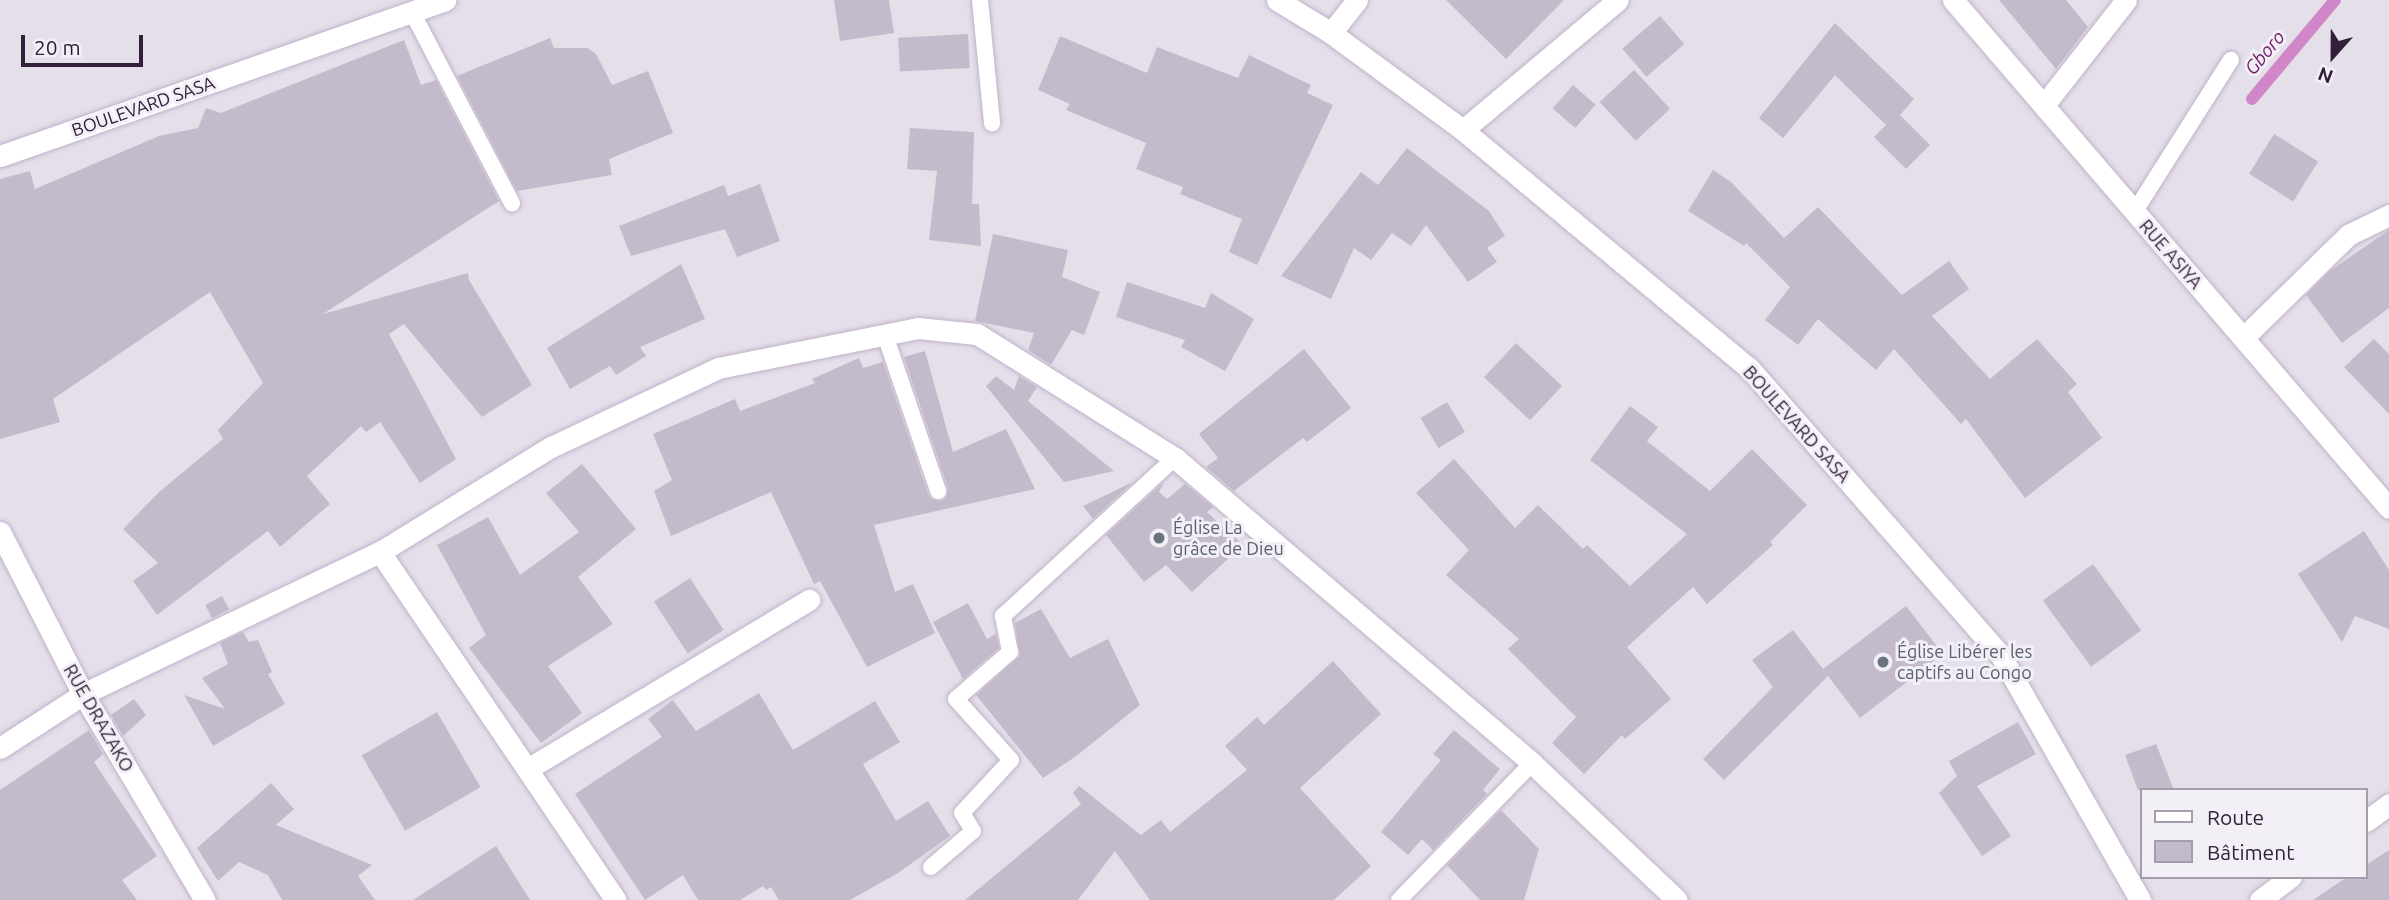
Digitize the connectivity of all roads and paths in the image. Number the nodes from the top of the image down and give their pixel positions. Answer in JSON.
{"nodes":[{"id":1,"x":445,"y":0,"type":"edge"},
{"id":2,"x":980,"y":0,"type":"edge"},
{"id":3,"x":1277,"y":0,"type":"edge"},
{"id":4,"x":1357,"y":0,"type":"edge"},
{"id":5,"x":1618,"y":0,"type":"edge"},
{"id":6,"x":1953,"y":0,"type":"edge"},
{"id":7,"x":2126,"y":0,"type":"edge"},
{"id":8,"x":412,"y":12,"type":"junction"},
{"id":9,"x":1331,"y":33,"type":"junction"},
{"id":10,"x":2231,"y":60,"type":"dead end"},
{"id":11,"x":2044,"y":105,"type":"junction"},
{"id":12,"x":992,"y":123,"type":"dead end"},
{"id":13,"x":1463,"y":131,"type":"junction"},
{"id":14,"x":0,"y":156,"type":"edge"},
{"id":15,"x":512,"y":202,"type":"dead end"},
{"id":16,"x":2135,"y":211,"type":"junction"},
{"id":17,"x":2389,"y":215,"type":"edge"},
{"id":18,"x":885,"y":335,"type":"junction"},
{"id":19,"x":2243,"y":338,"type":"junction"},
{"id":20,"x":1175,"y":458,"type":"junction"},
{"id":21,"x":938,"y":491,"type":"dead end"},
{"id":22,"x":2389,"y":508,"type":"edge"},
{"id":23,"x":0,"y":532,"type":"edge"},
{"id":24,"x":380,"y":552,"type":"junction"},
{"id":25,"x":809,"y":600,"type":"dead end"},
{"id":26,"x":83,"y":694,"type":"junction"},
{"id":27,"x":0,"y":748,"type":"edge"},
{"id":28,"x":1532,"y":763,"type":"junction"},
{"id":29,"x":529,"y":768,"type":"junction"},
{"id":30,"x":2389,"y":804,"type":"edge"},
{"id":31,"x":2368,"y":820,"type":"edge"},
{"id":32,"x":931,"y":867,"type":"dead end"},
{"id":33,"x":2288,"y":879,"type":"edge"},
{"id":34,"x":1672,"y":894,"type":"edge"},
{"id":35,"x":205,"y":900,"type":"edge"},
{"id":36,"x":616,"y":900,"type":"edge"},
{"id":37,"x":1399,"y":900,"type":"edge"},
{"id":38,"x":2140,"y":900,"type":"edge"},
{"id":39,"x":2260,"y":900,"type":"edge"}],
"edges":[{"from":1,"to":8,"type":"street","name":"BOULEVARD SASA"},
{"from":2,"to":12,"type":"lane"},
{"from":3,"to":9,"type":"street","name":"BOULEVARD SASA"},
{"from":4,"to":9,"type":"street"},
{"from":5,"to":13,"type":"street"},
{"from":6,"to":11,"type":"street","name":"RUE ASIYA"},
{"from":7,"to":11,"type":"street"},
{"from":8,"to":14,"type":"street","name":"BOULEVARD SASA"},
{"from":8,"to":15,"type":"lane"},
{"from":9,"to":13,"type":"street","name":"BOULEVARD SASA"},
{"from":10,"to":16,"type":"lane"},
{"from":11,"to":16,"type":"street","name":"RUE ASIYA"},
{"from":13,"to":38,"type":"street","name":"BOULEVARD SASA"},
{"from":16,"to":19,"type":"street","name":"RUE ASIYA"},
{"from":17,"to":19,"type":"street"},
{"from":18,"to":20,"type":"street"},
{"from":18,"to":21,"type":"lane"},
{"from":18,"to":24,"type":"street"},
{"from":19,"to":22,"type":"street","name":"RUE ASIYA"},
{"from":20,"to":28,"type":"street"},
{"from":20,"to":32,"type":"lane"},
{"from":23,"to":26,"type":"street","name":"RUE DRAZAKO"},
{"from":24,"to":26,"type":"street"},
{"from":24,"to":29,"type":"street"},
{"from":25,"to":29,"type":"street"},
{"from":26,"to":27,"type":"street"},
{"from":26,"to":35,"type":"street","name":"RUE DRAZAKO"},
{"from":28,"to":34,"type":"street"},
{"from":28,"to":37,"type":"lane"},
{"from":29,"to":36,"type":"street"},
{"from":30,"to":31,"type":"street"},
{"from":33,"to":39,"type":"street"}]}
